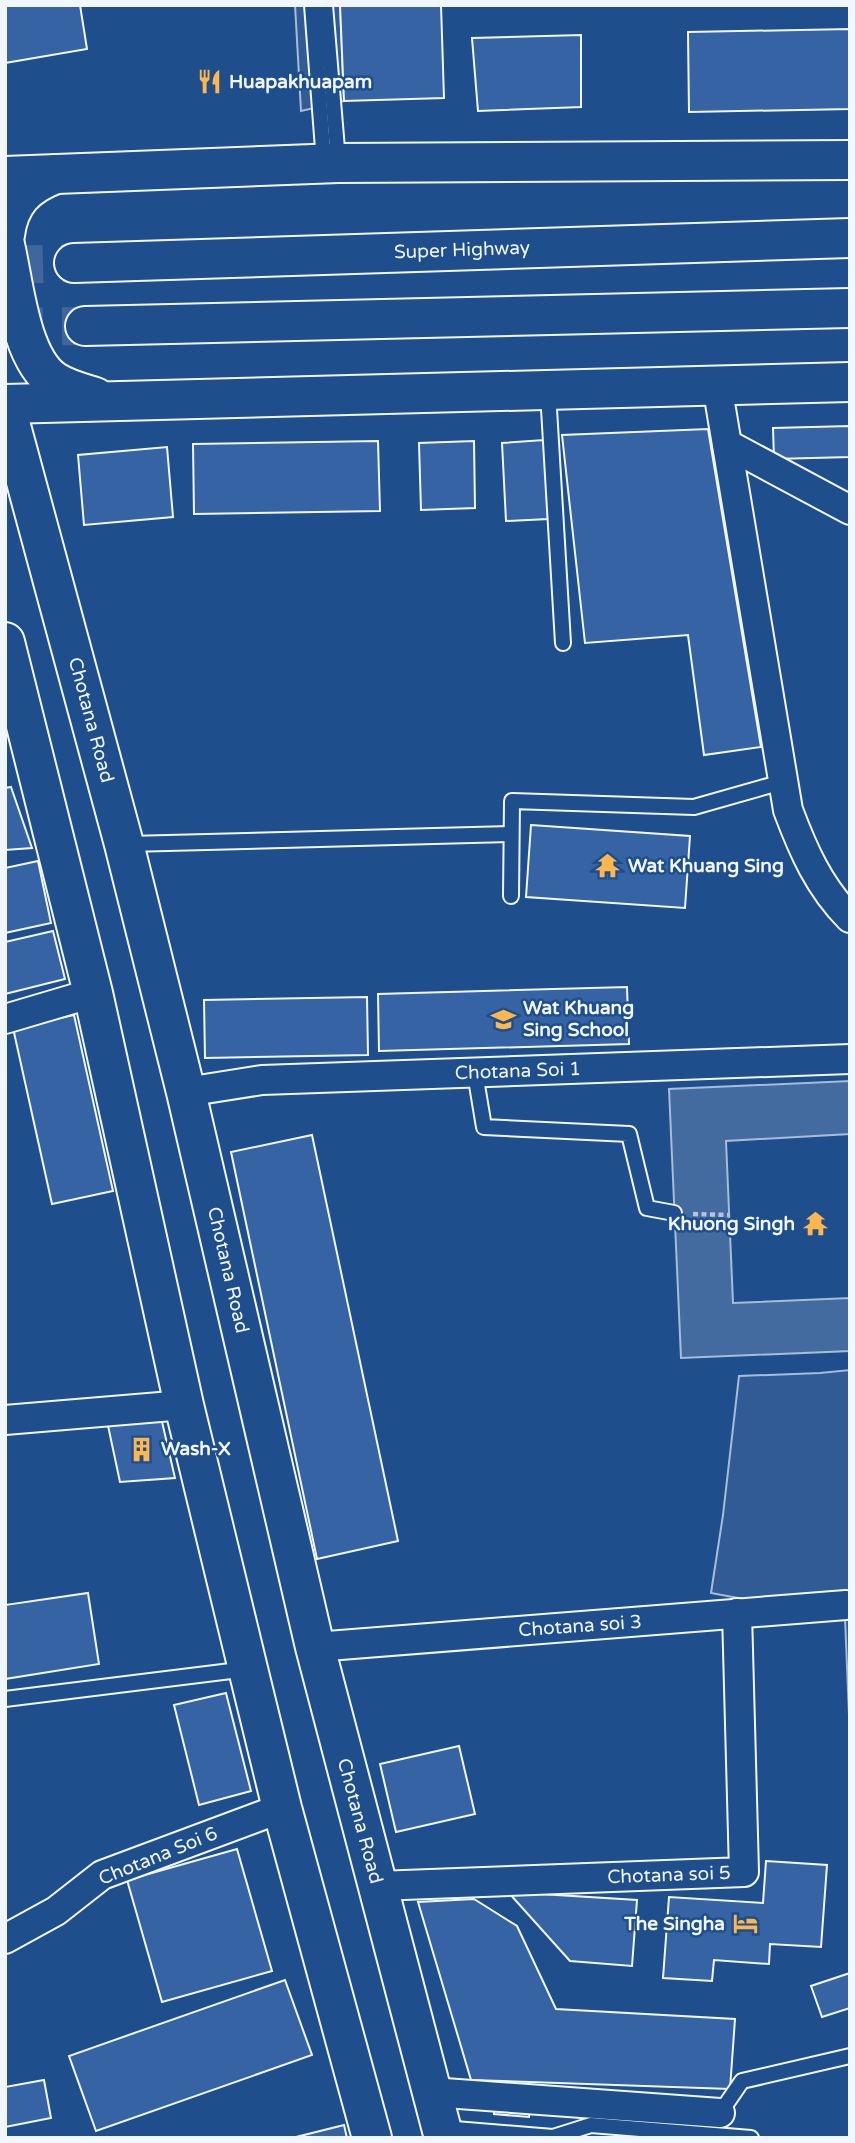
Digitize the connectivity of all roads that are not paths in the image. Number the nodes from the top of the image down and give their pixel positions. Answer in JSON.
{"nodes":[{"id":1,"x":313,"y":5,"type":"edge"},
{"id":2,"x":325,"y":5,"type":"edge"},
{"id":3,"x":850,"y":160,"type":"edge"},
{"id":4,"x":331,"y":163,"type":"junction"},
{"id":5,"x":60,"y":173,"type":"junction"},
{"id":6,"x":5,"y":176,"type":"edge"},
{"id":7,"x":5,"y":235,"type":"edge"},
{"id":8,"x":850,"y":237,"type":"edge"},
{"id":9,"x":5,"y":244,"type":"edge"},
{"id":10,"x":74,"y":263,"type":"tunnel mouth"},
{"id":11,"x":850,"y":308,"type":"edge"},
{"id":12,"x":85,"y":326,"type":"tunnel mouth"},
{"id":13,"x":850,"y":382,"type":"edge"},
{"id":14,"x":717,"y":385,"type":"junction"},
{"id":15,"x":548,"y":389,"type":"junction"},
{"id":16,"x":107,"y":402,"type":"junction"},
{"id":17,"x":5,"y":404,"type":"edge"},
{"id":18,"x":727,"y":444,"type":"junction"},
{"id":19,"x":850,"y":510,"type":"edge"},
{"id":20,"x":5,"y":642,"type":"edge"},
{"id":21,"x":563,"y":643,"type":"dead end"},
{"id":22,"x":782,"y":782,"type":"junction"},
{"id":23,"x":511,"y":834,"type":"junction"},
{"id":24,"x":124,"y":844,"type":"junction"},
{"id":25,"x":511,"y":896,"type":"dead end"},
{"id":26,"x":850,"y":918,"type":"edge"},
{"id":27,"x":93,"y":993,"type":"junction"},
{"id":28,"x":5,"y":1019,"type":"edge"},
{"id":29,"x":850,"y":1059,"type":"edge"},
{"id":30,"x":475,"y":1073,"type":"junction"},
{"id":31,"x":186,"y":1092,"type":"junction"},
{"id":32,"x":674,"y":1213,"type":"road end"},
{"id":33,"x":184,"y":1405,"type":"junction"},
{"id":34,"x":5,"y":1420,"type":"edge"},
{"id":35,"x":848,"y":1604,"type":"edge"},
{"id":36,"x":737,"y":1614,"type":"junction"},
{"id":37,"x":315,"y":1647,"type":"junction"},
{"id":38,"x":248,"y":1669,"type":"junction"},
{"id":39,"x":5,"y":1699,"type":"edge"},
{"id":40,"x":282,"y":1808,"type":"junction"},
{"id":41,"x":377,"y":1886,"type":"junction"},
{"id":42,"x":5,"y":1939,"type":"edge"},
{"id":43,"x":850,"y":2056,"type":"edge"},
{"id":44,"x":720,"y":2113,"type":"joint"},
{"id":45,"x":438,"y":2119,"type":"edge"},
{"id":46,"x":372,"y":2138,"type":"edge"},
{"id":47,"x":751,"y":2138,"type":"edge"}],
"edges":[{"from":1,"to":4,"type":"lane"},
{"from":2,"to":4,"type":"lane"},
{"from":3,"to":4,"type":"main road"},
{"from":4,"to":5,"type":"main road"},
{"from":5,"to":6,"type":"main road"},
{"from":5,"to":7,"type":"main road"},
{"from":8,"to":10,"type":"main road","name":"Super Highway"},
{"from":9,"to":16,"type":"main road"},
{"from":11,"to":12,"type":"main road"},
{"from":13,"to":14,"type":"main road"},
{"from":14,"to":15,"type":"main road"},
{"from":14,"to":18,"type":"street"},
{"from":15,"to":16,"type":"main road"},
{"from":15,"to":21,"type":"lane"},
{"from":16,"to":17,"type":"main road"},
{"from":17,"to":24,"type":"main road","name":"Chotana Road"},
{"from":18,"to":19,"type":"street"},
{"from":18,"to":22,"type":"street"},
{"from":20,"to":27,"type":"main road"},
{"from":22,"to":23,"type":"lane"},
{"from":22,"to":26,"type":"street"},
{"from":23,"to":24,"type":"lane"},
{"from":23,"to":25,"type":"lane"},
{"from":24,"to":31,"type":"main road","name":"Chotana Road"},
{"from":27,"to":28,"type":"street"},
{"from":27,"to":33,"type":"main road"},
{"from":29,"to":30,"type":"street","name":"Chotana Soi 1"},
{"from":30,"to":31,"type":"street","name":"Chotana Soi 1"},
{"from":30,"to":32,"type":"lane"},
{"from":31,"to":37,"type":"main road","name":"Chotana Road"},
{"from":33,"to":34,"type":"street"},
{"from":33,"to":38,"type":"main road"},
{"from":35,"to":36,"type":"street","name":"Chotana soi 3"},
{"from":36,"to":37,"type":"street","name":"Chotana soi 3"},
{"from":36,"to":41,"type":"street","name":"Chotana soi 5"},
{"from":37,"to":41,"type":"main road","name":"Chotana Road"},
{"from":38,"to":39,"type":"lane"},
{"from":38,"to":40,"type":"main road"},
{"from":40,"to":42,"type":"street","name":"Chotana Soi 6"},
{"from":40,"to":46,"type":"main road"},
{"from":41,"to":45,"type":"main road","name":"Chotana Road"},
{"from":43,"to":44,"type":"lane"},
{"from":44,"to":45,"type":"street"},
{"from":45,"to":47,"type":"lane"}]}
